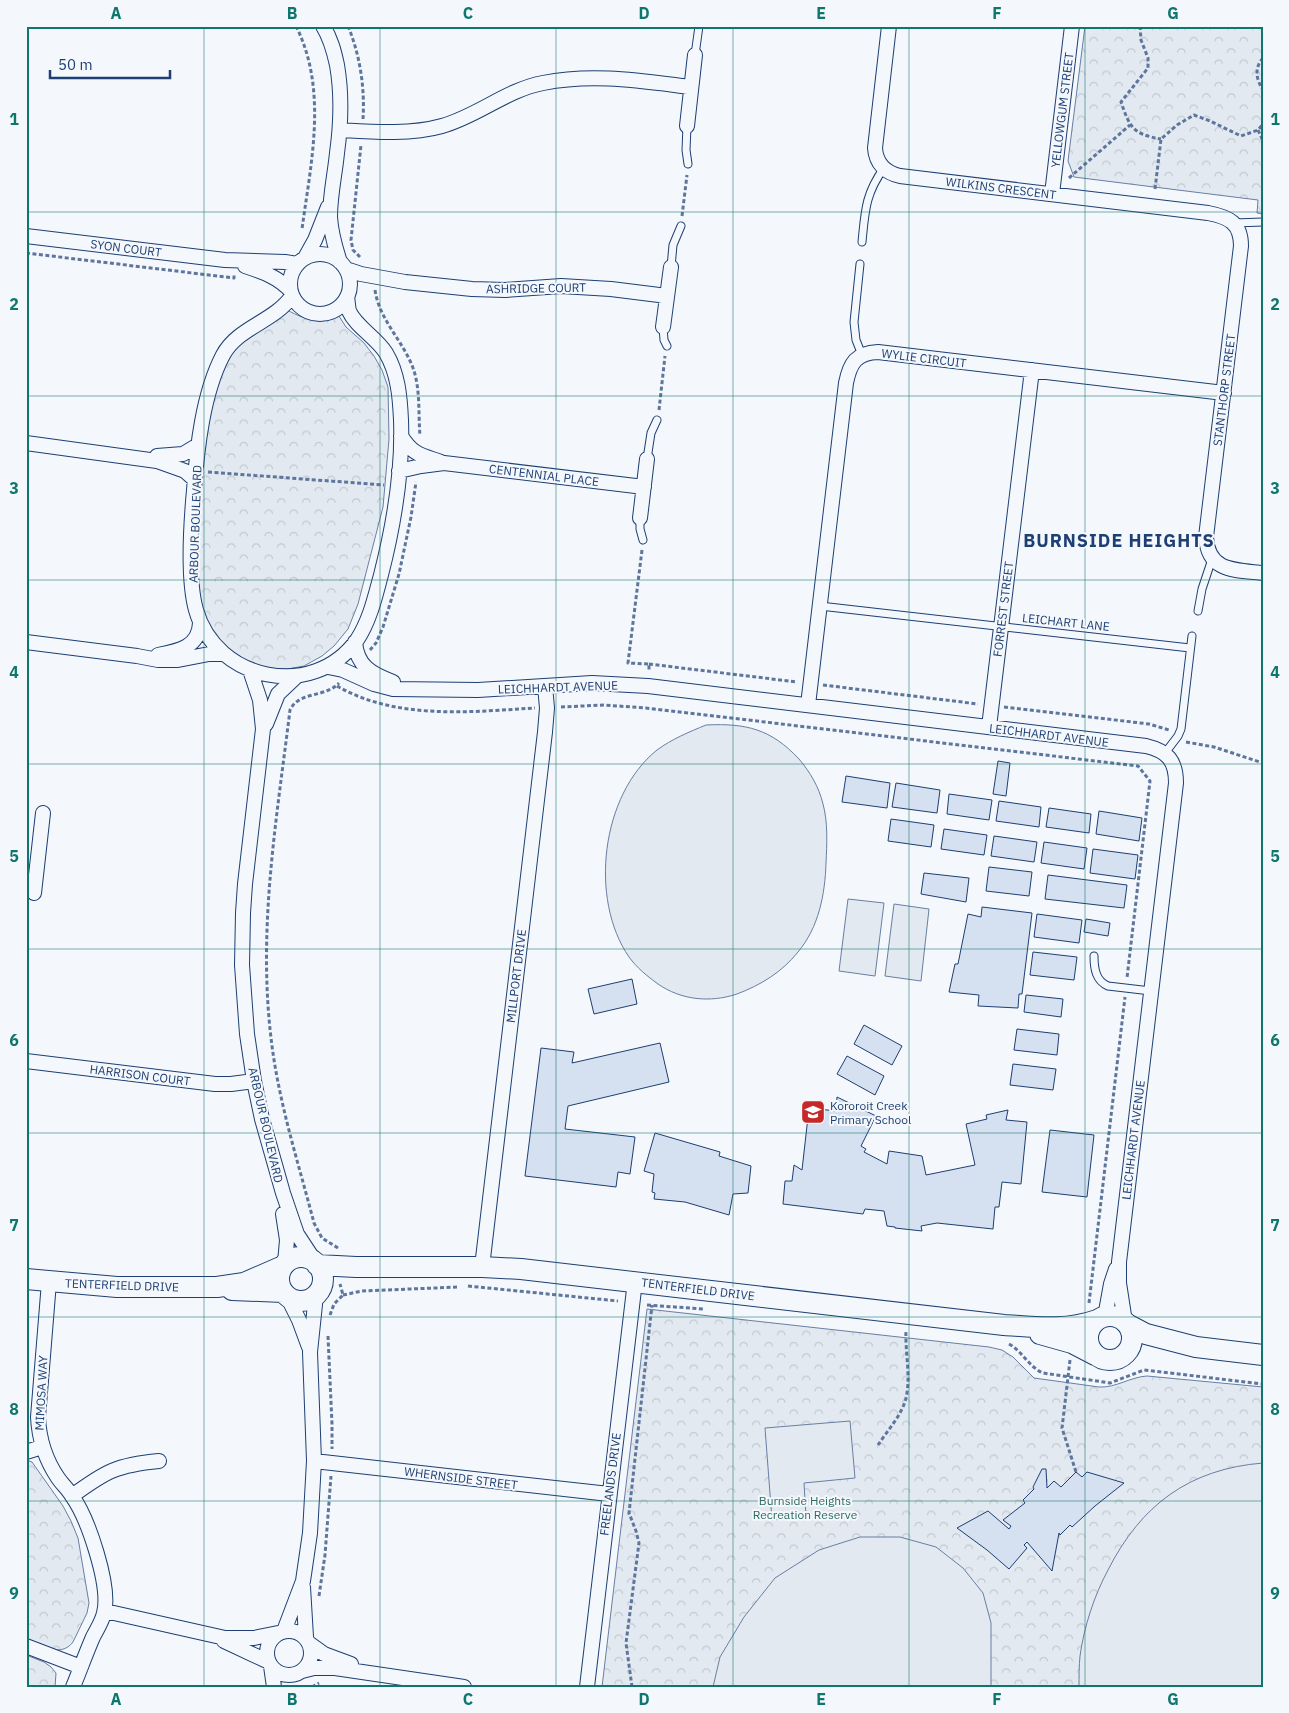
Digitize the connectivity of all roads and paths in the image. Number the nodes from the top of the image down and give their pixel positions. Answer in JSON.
{"nodes":[{"id":1,"x":296,"y":26,"type":"edge"},
{"id":2,"x":699,"y":26,"type":"edge"},
{"id":3,"x":889,"y":26,"type":"edge"},
{"id":4,"x":1072,"y":26,"type":"edge"},
{"id":5,"x":1140,"y":26,"type":"edge"},
{"id":6,"x":327,"y":30,"type":"edge"},
{"id":7,"x":695,"y":55,"type":"joint"},
{"id":8,"x":1263,"y":58,"type":"edge"},
{"id":9,"x":691,"y":87,"type":"junction"},
{"id":10,"x":1263,"y":90,"type":"edge"},
{"id":11,"x":1263,"y":124,"type":"edge"},
{"id":12,"x":1130,"y":125,"type":"junction"},
{"id":13,"x":687,"y":126,"type":"joint"},
{"id":14,"x":340,"y":130,"type":"junction"},
{"id":15,"x":1258,"y":130,"type":"junction"},
{"id":16,"x":1161,"y":139,"type":"junction"},
{"id":17,"x":1263,"y":140,"type":"edge"},
{"id":18,"x":688,"y":164,"type":"joint"},
{"id":19,"x":884,"y":168,"type":"junction"},
{"id":20,"x":1069,"y":178,"type":"dead end"},
{"id":21,"x":1155,"y":188,"type":"dead end"},
{"id":22,"x":1052,"y":194,"type":"junction"},
{"id":23,"x":331,"y":199,"type":"junction"},
{"id":24,"x":1263,"y":222,"type":"edge"},
{"id":25,"x":1234,"y":223,"type":"junction"},
{"id":26,"x":681,"y":226,"type":"joint"},
{"id":27,"x":301,"y":235,"type":"dead end"},
{"id":28,"x":26,"y":236,"type":"edge"},
{"id":29,"x":862,"y":242,"type":"dead end"},
{"id":30,"x":26,"y":253,"type":"edge"},
{"id":31,"x":301,"y":261,"type":"junction"},
{"id":32,"x":230,"y":262,"type":"junction"},
{"id":33,"x":860,"y":264,"type":"dead end"},
{"id":34,"x":343,"y":265,"type":"junction"},
{"id":35,"x":670,"y":267,"type":"joint"},
{"id":36,"x":405,"y":282,"type":"junction"},
{"id":37,"x":292,"y":293,"type":"junction"},
{"id":38,"x":348,"y":295,"type":"junction"},
{"id":39,"x":667,"y":296,"type":"junction"},
{"id":40,"x":663,"y":327,"type":"joint"},
{"id":41,"x":667,"y":346,"type":"joint"},
{"id":42,"x":862,"y":355,"type":"junction"},
{"id":43,"x":1032,"y":370,"type":"junction"},
{"id":44,"x":1224,"y":393,"type":"junction"},
{"id":45,"x":657,"y":420,"type":"joint"},
{"id":46,"x":401,"y":436,"type":"junction"},
{"id":47,"x":26,"y":443,"type":"edge"},
{"id":48,"x":198,"y":445,"type":"junction"},
{"id":49,"x":142,"y":457,"type":"junction"},
{"id":50,"x":647,"y":459,"type":"joint"},
{"id":51,"x":444,"y":463,"type":"junction"},
{"id":52,"x":399,"y":471,"type":"junction"},
{"id":53,"x":195,"y":475,"type":"junction"},
{"id":54,"x":398,"y":486,"type":"junction"},
{"id":55,"x":644,"y":487,"type":"junction"},
{"id":56,"x":640,"y":518,"type":"joint"},
{"id":57,"x":643,"y":540,"type":"joint"},
{"id":58,"x":1212,"y":559,"type":"junction"},
{"id":59,"x":1263,"y":573,"type":"edge"},
{"id":60,"x":820,"y":606,"type":"junction"},
{"id":61,"x":1198,"y":611,"type":"dead end"},
{"id":62,"x":200,"y":622,"type":"junction"},
{"id":63,"x":1001,"y":626,"type":"junction"},
{"id":64,"x":1192,"y":636,"type":"dead end"},
{"id":65,"x":26,"y":642,"type":"edge"},
{"id":66,"x":355,"y":642,"type":"junction"},
{"id":67,"x":1190,"y":648,"type":"junction"},
{"id":68,"x":224,"y":654,"type":"junction"},
{"id":69,"x":138,"y":656,"type":"junction"},
{"id":70,"x":650,"y":664,"type":"junction"},
{"id":71,"x":328,"y":667,"type":"junction"},
{"id":72,"x":250,"y":670,"type":"junction"},
{"id":73,"x":297,"y":676,"type":"junction"},
{"id":74,"x":811,"y":684,"type":"junction"},
{"id":75,"x":337,"y":686,"type":"dead end"},
{"id":76,"x":545,"y":686,"type":"junction"},
{"id":77,"x":648,"y":686,"type":"junction"},
{"id":78,"x":420,"y":689,"type":"junction"},
{"id":79,"x":301,"y":698,"type":"dead end"},
{"id":80,"x":808,"y":705,"type":"junction"},
{"id":81,"x":992,"y":706,"type":"junction"},
{"id":82,"x":547,"y":708,"type":"junction"},
{"id":83,"x":646,"y":708,"type":"junction"},
{"id":84,"x":989,"y":728,"type":"junction"},
{"id":85,"x":263,"y":729,"type":"junction"},
{"id":86,"x":1178,"y":736,"type":"junction"},
{"id":87,"x":1165,"y":754,"type":"junction"},
{"id":88,"x":1263,"y":763,"type":"edge"},
{"id":89,"x":43,"y":813,"type":"dead end"},
{"id":90,"x":32,"y":852,"type":"edge"},
{"id":91,"x":34,"y":893,"type":"dead end"},
{"id":92,"x":1094,"y":956,"type":"dead end"},
{"id":93,"x":1126,"y":988,"type":"junction"},
{"id":94,"x":1151,"y":992,"type":"junction"},
{"id":95,"x":26,"y":1061,"type":"edge"},
{"id":96,"x":254,"y":1081,"type":"junction"},
{"id":97,"x":283,"y":1193,"type":"junction"},
{"id":98,"x":318,"y":1231,"type":"dead end"},
{"id":99,"x":1119,"y":1262,"type":"junction"},
{"id":100,"x":316,"y":1264,"type":"junction"},
{"id":101,"x":284,"y":1265,"type":"junction"},
{"id":102,"x":482,"y":1267,"type":"junction"},
{"id":103,"x":392,"y":1268,"type":"junction"},
{"id":104,"x":26,"y":1279,"type":"edge"},
{"id":105,"x":635,"y":1281,"type":"junction"},
{"id":106,"x":49,"y":1282,"type":"junction"},
{"id":107,"x":217,"y":1287,"type":"junction"},
{"id":108,"x":318,"y":1293,"type":"junction"},
{"id":109,"x":285,"y":1294,"type":"junction"},
{"id":110,"x":343,"y":1295,"type":"dead end"},
{"id":111,"x":1091,"y":1298,"type":"dead end"},
{"id":112,"x":632,"y":1303,"type":"junction"},
{"id":113,"x":652,"y":1305,"type":"junction"},
{"id":114,"x":706,"y":1309,"type":"dead end"},
{"id":115,"x":1101,"y":1318,"type":"junction"},
{"id":116,"x":1126,"y":1323,"type":"junction"},
{"id":117,"x":896,"y":1329,"type":"dead end"},
{"id":118,"x":906,"y":1330,"type":"junction"},
{"id":119,"x":915,"y":1331,"type":"dead end"},
{"id":120,"x":1003,"y":1334,"type":"junction"},
{"id":121,"x":1196,"y":1347,"type":"junction"},
{"id":122,"x":310,"y":1352,"type":"junction"},
{"id":123,"x":1095,"y":1355,"type":"junction"},
{"id":124,"x":1124,"y":1355,"type":"junction"},
{"id":125,"x":1263,"y":1355,"type":"edge"},
{"id":126,"x":1068,"y":1377,"type":"junction"},
{"id":127,"x":1263,"y":1384,"type":"edge"},
{"id":128,"x":878,"y":1445,"type":"dead end"},
{"id":129,"x":42,"y":1447,"type":"junction"},
{"id":130,"x":26,"y":1452,"type":"edge"},
{"id":131,"x":314,"y":1460,"type":"junction"},
{"id":132,"x":159,"y":1461,"type":"dead end"},
{"id":133,"x":1076,"y":1472,"type":"dead end"},
{"id":134,"x":609,"y":1494,"type":"junction"},
{"id":135,"x":72,"y":1496,"type":"junction"},
{"id":136,"x":303,"y":1581,"type":"junction"},
{"id":137,"x":105,"y":1611,"type":"junction"},
{"id":138,"x":281,"y":1632,"type":"junction"},
{"id":139,"x":211,"y":1636,"type":"junction"},
{"id":140,"x":308,"y":1640,"type":"junction"},
{"id":141,"x":26,"y":1646,"type":"edge"},
{"id":142,"x":270,"y":1664,"type":"junction"},
{"id":143,"x":81,"y":1667,"type":"junction"},
{"id":144,"x":380,"y":1675,"type":"junction"},
{"id":145,"x":297,"y":1677,"type":"edge"},
{"id":146,"x":73,"y":1687,"type":"edge"},
{"id":147,"x":274,"y":1687,"type":"edge"},
{"id":148,"x":464,"y":1687,"type":"edge"},
{"id":149,"x":587,"y":1687,"type":"edge"},
{"id":150,"x":632,"y":1687,"type":"edge"}],
"edges":[{"from":1,"to":27,"type":"path"},
{"from":2,"to":7,"type":"lane"},
{"from":3,"to":19,"type":"street"},
{"from":4,"to":22,"type":"street","name":"YELLOWGUM STREET"},
{"from":5,"to":12,"type":"path"},
{"from":6,"to":14,"type":"street"},
{"from":7,"to":9,"type":"street"},
{"from":8,"to":10,"type":"path"},
{"from":9,"to":13,"type":"street"},
{"from":9,"to":14,"type":"street"},
{"from":11,"to":15,"type":"path"},
{"from":12,"to":16,"type":"path"},
{"from":12,"to":20,"type":"path"},
{"from":13,"to":18,"type":"lane"},
{"from":14,"to":23,"type":"street"},
{"from":15,"to":16,"type":"path"},
{"from":15,"to":17,"type":"path"},
{"from":16,"to":21,"type":"path"},
{"from":18,"to":26,"type":"path"},
{"from":19,"to":22,"type":"street","name":"WILKINS CRESCENT"},
{"from":19,"to":29,"type":"lane"},
{"from":22,"to":25,"type":"street","name":"WILKINS CRESCENT"},
{"from":23,"to":31,"type":"street"},
{"from":23,"to":34,"type":"street"},
{"from":24,"to":25,"type":"lane","name":"WILKINS CRESCENT"},
{"from":25,"to":44,"type":"street","name":"STANTHORP STREET"},
{"from":26,"to":35,"type":"lane"},
{"from":28,"to":32,"type":"street","name":"SYON COURT"},
{"from":30,"to":32,"type":"path"},
{"from":31,"to":32,"type":"street"},
{"from":31,"to":34,"type":"street"},
{"from":31,"to":37,"type":"street"},
{"from":32,"to":37,"type":"street"},
{"from":33,"to":42,"type":"lane"},
{"from":34,"to":36,"type":"street"},
{"from":34,"to":38,"type":"street"},
{"from":35,"to":39,"type":"street"},
{"from":36,"to":38,"type":"street"},
{"from":36,"to":39,"type":"street","name":"ASHRIDGE COURT"},
{"from":37,"to":38,"type":"street"},
{"from":37,"to":48,"type":"street","name":"ARBOUR BOULEVARD"},
{"from":38,"to":46,"type":"street","name":"ARBOUR BOULEVARD"},
{"from":39,"to":40,"type":"street"},
{"from":40,"to":41,"type":"lane"},
{"from":41,"to":45,"type":"path"},
{"from":42,"to":43,"type":"street","name":"WYLIE CIRCUIT"},
{"from":42,"to":60,"type":"street"},
{"from":43,"to":44,"type":"street","name":"WYLIE CIRCUIT"},
{"from":43,"to":63,"type":"street","name":"FORREST STREET"},
{"from":44,"to":58,"type":"street","name":"STANTHORP STREET"},
{"from":45,"to":50,"type":"lane"},
{"from":46,"to":51,"type":"street"},
{"from":46,"to":52,"type":"street","name":"ARBOUR BOULEVARD"},
{"from":47,"to":49,"type":"street"},
{"from":48,"to":49,"type":"street"},
{"from":48,"to":53,"type":"street","name":"ARBOUR BOULEVARD"},
{"from":49,"to":53,"type":"street"},
{"from":50,"to":55,"type":"street"},
{"from":51,"to":52,"type":"street"},
{"from":51,"to":55,"type":"street","name":"CENTENNIAL PLACE"},
{"from":52,"to":54,"type":"street","name":"ARBOUR BOULEVARD"},
{"from":53,"to":54,"type":"path"},
{"from":53,"to":62,"type":"street","name":"ARBOUR BOULEVARD"},
{"from":54,"to":66,"type":"street","name":"ARBOUR BOULEVARD"},
{"from":55,"to":56,"type":"street"},
{"from":56,"to":57,"type":"lane"},
{"from":57,"to":70,"type":"path"},
{"from":58,"to":59,"type":"street"},
{"from":58,"to":61,"type":"lane"},
{"from":60,"to":63,"type":"lane","name":"LEICHART LANE"},
{"from":60,"to":74,"type":"street"},
{"from":62,"to":68,"type":"street","name":"ARBOUR BOULEVARD"},
{"from":62,"to":69,"type":"street"},
{"from":63,"to":67,"type":"lane","name":"LEICHART LANE"},
{"from":63,"to":81,"type":"street","name":"FORREST STREET"},
{"from":64,"to":67,"type":"lane"},
{"from":65,"to":69,"type":"street"},
{"from":66,"to":71,"type":"street","name":"ARBOUR BOULEVARD"},
{"from":66,"to":78,"type":"street"},
{"from":67,"to":86,"type":"lane"},
{"from":68,"to":69,"type":"street"},
{"from":68,"to":72,"type":"street","name":"ARBOUR BOULEVARD"},
{"from":70,"to":74,"type":"path"},
{"from":70,"to":77,"type":"path"},
{"from":71,"to":73,"type":"street","name":"ARBOUR BOULEVARD"},
{"from":71,"to":78,"type":"street"},
{"from":72,"to":73,"type":"street","name":"ARBOUR BOULEVARD"},
{"from":72,"to":85,"type":"street"},
{"from":73,"to":85,"type":"street"},
{"from":74,"to":80,"type":"street"},
{"from":74,"to":81,"type":"path"},
{"from":75,"to":82,"type":"path"},
{"from":76,"to":77,"type":"street","name":"LEICHHARDT AVENUE"},
{"from":76,"to":78,"type":"street","name":"LEICHHARDT AVENUE"},
{"from":76,"to":82,"type":"street","name":"MILLPORT DRIVE"},
{"from":77,"to":80,"type":"street","name":"LEICHHARDT AVENUE"},
{"from":77,"to":83,"type":"path"},
{"from":79,"to":98,"type":"path"},
{"from":80,"to":84,"type":"street","name":"LEICHHARDT AVENUE"},
{"from":81,"to":84,"type":"street","name":"FORREST STREET"},
{"from":81,"to":86,"type":"path"},
{"from":82,"to":83,"type":"path"},
{"from":82,"to":102,"type":"street","name":"MILLPORT DRIVE"},
{"from":83,"to":93,"type":"path"},
{"from":84,"to":87,"type":"street","name":"LEICHHARDT AVENUE"},
{"from":85,"to":96,"type":"street","name":"ARBOUR BOULEVARD"},
{"from":86,"to":87,"type":"lane"},
{"from":86,"to":88,"type":"path"},
{"from":87,"to":94,"type":"street","name":"LEICHHARDT AVENUE"},
{"from":89,"to":90,"type":"street"},
{"from":90,"to":91,"type":"street"},
{"from":92,"to":93,"type":"lane"},
{"from":93,"to":94,"type":"lane"},
{"from":93,"to":111,"type":"path"},
{"from":94,"to":99,"type":"street","name":"LEICHHARDT AVENUE"},
{"from":95,"to":96,"type":"street","name":"HARRISON COURT"},
{"from":96,"to":97,"type":"street","name":"ARBOUR BOULEVARD"},
{"from":97,"to":100,"type":"street"},
{"from":97,"to":101,"type":"street"},
{"from":99,"to":115,"type":"street","name":"LEICHHARDT AVENUE"},
{"from":99,"to":116,"type":"street","name":"LEICHHARDT AVENUE"},
{"from":100,"to":101,"type":"street"},
{"from":100,"to":103,"type":"street","name":"TENTERFIELD DRIVE"},
{"from":100,"to":108,"type":"street"},
{"from":101,"to":107,"type":"street","name":"TENTERFIELD DRIVE"},
{"from":101,"to":109,"type":"street"},
{"from":102,"to":103,"type":"street","name":"TENTERFIELD DRIVE"},
{"from":102,"to":105,"type":"street","name":"TENTERFIELD DRIVE"},
{"from":103,"to":108,"type":"street","name":"TENTERFIELD DRIVE"},
{"from":104,"to":106,"type":"street","name":"TENTERFIELD DRIVE"},
{"from":105,"to":112,"type":"street","name":"FREELANDS DRIVE"},
{"from":105,"to":120,"type":"street","name":"TENTERFIELD DRIVE"},
{"from":106,"to":107,"type":"street","name":"TENTERFIELD DRIVE"},
{"from":106,"to":129,"type":"street","name":"MIMOSA WAY"},
{"from":107,"to":109,"type":"street","name":"TENTERFIELD DRIVE"},
{"from":108,"to":109,"type":"street"},
{"from":108,"to":122,"type":"street"},
{"from":109,"to":122,"type":"street"},
{"from":110,"to":112,"type":"path"},
{"from":112,"to":113,"type":"path"},
{"from":112,"to":134,"type":"street","name":"FREELANDS DRIVE"},
{"from":113,"to":114,"type":"path"},
{"from":113,"to":150,"type":"path"},
{"from":115,"to":116,"type":"street"},
{"from":115,"to":120,"type":"street","name":"TENTERFIELD DRIVE"},
{"from":115,"to":123,"type":"street"},
{"from":116,"to":121,"type":"street"},
{"from":116,"to":124,"type":"street"},
{"from":117,"to":118,"type":"path"},
{"from":118,"to":119,"type":"path"},
{"from":118,"to":128,"type":"path"},
{"from":120,"to":123,"type":"street","name":"TENTERFIELD DRIVE"},
{"from":120,"to":126,"type":"path"},
{"from":121,"to":124,"type":"street"},
{"from":121,"to":125,"type":"street"},
{"from":122,"to":131,"type":"street"},
{"from":123,"to":124,"type":"street"},
{"from":126,"to":127,"type":"path"},
{"from":126,"to":133,"type":"path"},
{"from":129,"to":130,"type":"street"},
{"from":129,"to":135,"type":"street","name":"MIMOSA WAY"},
{"from":131,"to":134,"type":"street","name":"WHERNSIDE STREET"},
{"from":131,"to":136,"type":"street"},
{"from":132,"to":135,"type":"street"},
{"from":134,"to":149,"type":"street","name":"FREELANDS DRIVE"},
{"from":135,"to":137,"type":"street","name":"MIMOSA WAY"},
{"from":136,"to":138,"type":"street"},
{"from":136,"to":140,"type":"street"},
{"from":137,"to":139,"type":"street"},
{"from":137,"to":143,"type":"street","name":"MIMOSA WAY"},
{"from":138,"to":139,"type":"street"},
{"from":138,"to":140,"type":"street"},
{"from":138,"to":142,"type":"street"},
{"from":139,"to":142,"type":"street"},
{"from":140,"to":144,"type":"street"},
{"from":140,"to":145,"type":"street"},
{"from":141,"to":143,"type":"street"},
{"from":142,"to":145,"type":"street"},
{"from":142,"to":147,"type":"street"},
{"from":143,"to":146,"type":"street","name":"MIMOSA WAY"},
{"from":144,"to":145,"type":"street"},
{"from":144,"to":148,"type":"street"}]}
